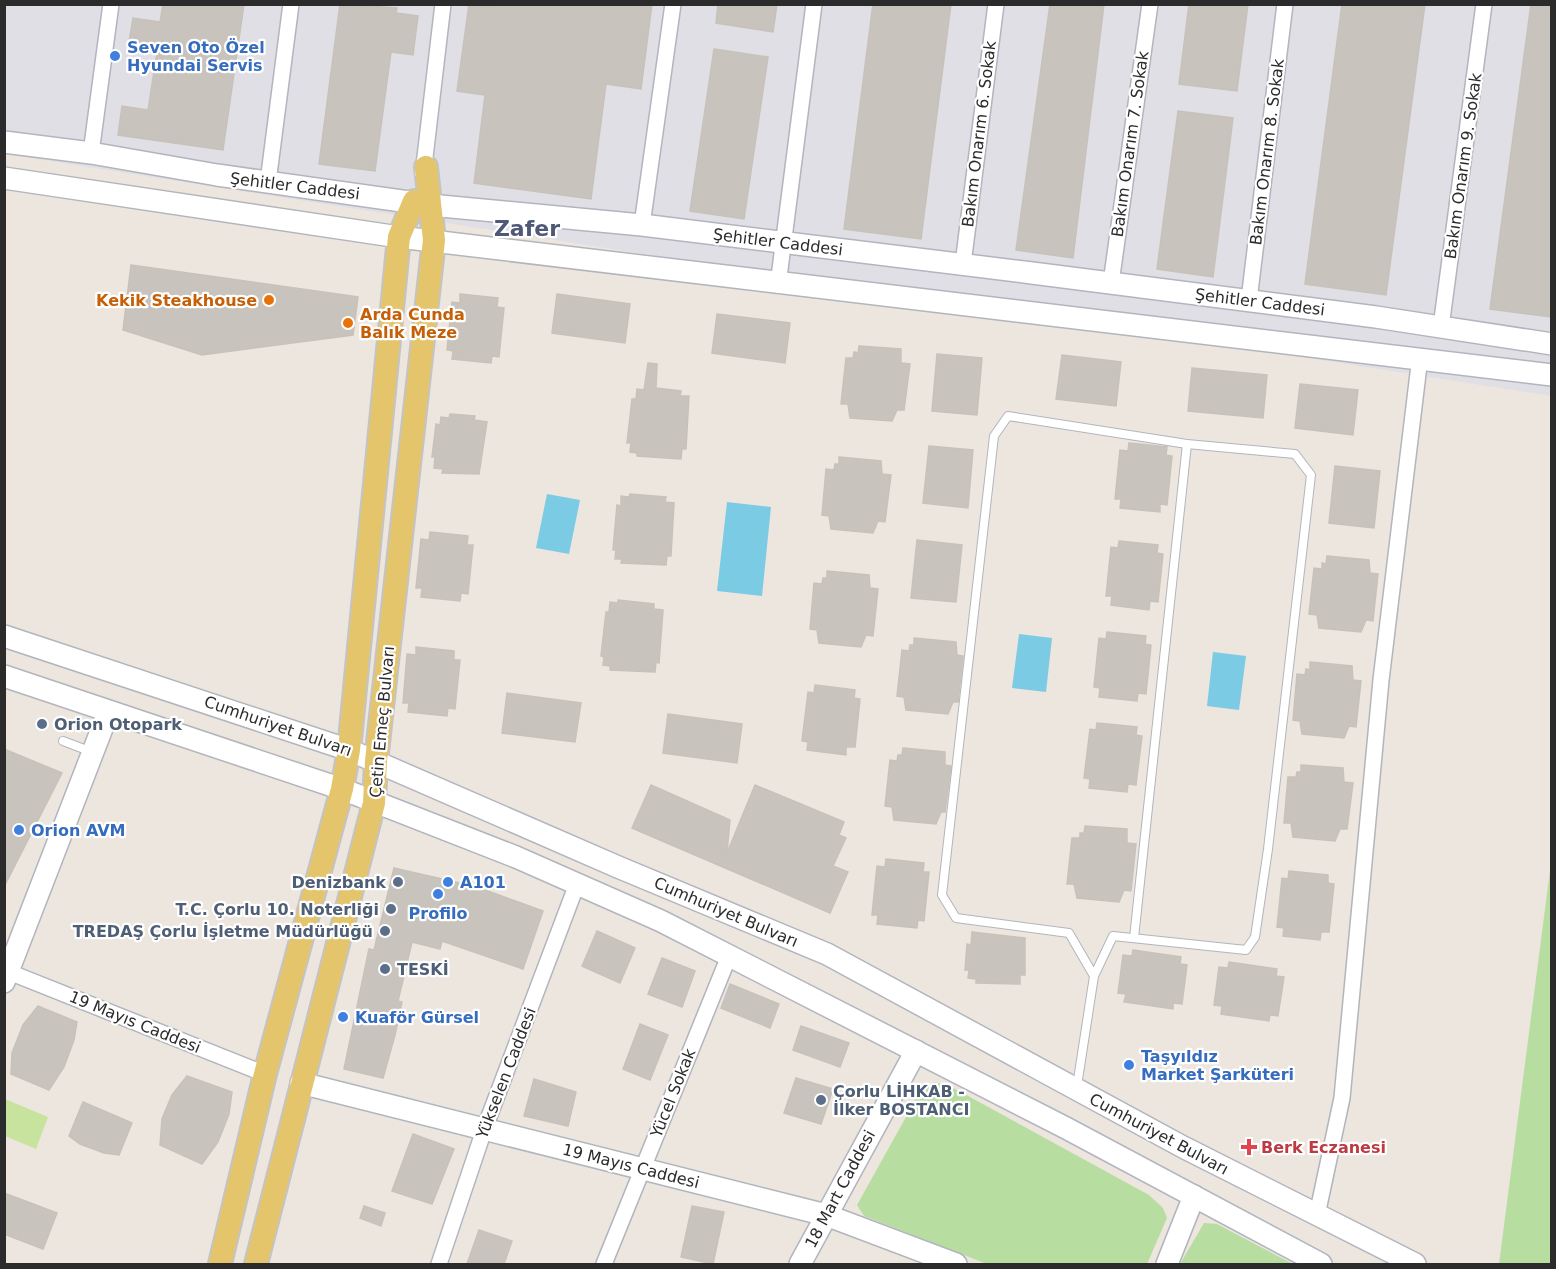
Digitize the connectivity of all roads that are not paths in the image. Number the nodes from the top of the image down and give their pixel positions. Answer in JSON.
{"nodes":[{"id":1,"x":111,"y":4,"type":"edge"},
{"id":2,"x":291,"y":4,"type":"edge"},
{"id":3,"x":443,"y":4,"type":"edge"},
{"id":4,"x":673,"y":4,"type":"edge"},
{"id":5,"x":814,"y":4,"type":"edge"},
{"id":6,"x":996,"y":4,"type":"edge"},
{"id":7,"x":1150,"y":4,"type":"edge"},
{"id":8,"x":1285,"y":4,"type":"edge"},
{"id":9,"x":1484,"y":4,"type":"edge"},
{"id":10,"x":4,"y":142,"type":"edge"},
{"id":11,"x":91,"y":153,"type":"junction"},
{"id":12,"x":426,"y":167,"type":"joint"},
{"id":13,"x":4,"y":177,"type":"edge"},
{"id":14,"x":268,"y":182,"type":"junction"},
{"id":15,"x":422,"y":203,"type":"junction"},
{"id":16,"x":642,"y":225,"type":"junction"},
{"id":17,"x":399,"y":237,"type":"junction"},
{"id":18,"x":434,"y":240,"type":"junction"},
{"id":19,"x":783,"y":242,"type":"junction"},
{"id":20,"x":963,"y":264,"type":"junction"},
{"id":21,"x":1111,"y":283,"type":"junction"},
{"id":22,"x":778,"y":285,"type":"junction"},
{"id":23,"x":1249,"y":300,"type":"junction"},
{"id":24,"x":1441,"y":327,"type":"junction"},
{"id":25,"x":1551,"y":344,"type":"edge"},
{"id":26,"x":1420,"y":357,"type":"junction"},
{"id":27,"x":1551,"y":375,"type":"edge"},
{"id":28,"x":1187,"y":444,"type":"junction"},
{"id":29,"x":4,"y":636,"type":"edge"},
{"id":30,"x":4,"y":676,"type":"edge"},
{"id":31,"x":108,"y":713,"type":"junction"},
{"id":32,"x":63,"y":741,"type":"dead end"},
{"id":33,"x":349,"y":750,"type":"junction"},
{"id":34,"x":93,"y":753,"type":"junction"},
{"id":35,"x":376,"y":761,"type":"junction"},
{"id":36,"x":342,"y":789,"type":"junction"},
{"id":37,"x":374,"y":803,"type":"junction"},
{"id":38,"x":577,"y":884,"type":"junction"},
{"id":39,"x":1134,"y":938,"type":"junction"},
{"id":40,"x":729,"y":956,"type":"junction"},
{"id":41,"x":6,"y":975,"type":"edge"},
{"id":42,"x":1094,"y":976,"type":"junction"},
{"id":43,"x":915,"y":1051,"type":"junction"},
{"id":44,"x":265,"y":1074,"type":"junction"},
{"id":45,"x":301,"y":1083,"type":"junction"},
{"id":46,"x":1076,"y":1090,"type":"junction"},
{"id":47,"x":484,"y":1130,"type":"junction"},
{"id":48,"x":642,"y":1168,"type":"junction"},
{"id":49,"x":1194,"y":1196,"type":"junction"},
{"id":50,"x":826,"y":1215,"type":"junction"},
{"id":51,"x":1317,"y":1215,"type":"junction"},
{"id":52,"x":220,"y":1264,"type":"edge"},
{"id":53,"x":255,"y":1264,"type":"edge"},
{"id":54,"x":439,"y":1264,"type":"edge"},
{"id":55,"x":604,"y":1264,"type":"edge"},
{"id":56,"x":800,"y":1264,"type":"edge"},
{"id":57,"x":956,"y":1264,"type":"edge"},
{"id":58,"x":1167,"y":1264,"type":"edge"},
{"id":59,"x":1321,"y":1264,"type":"edge"},
{"id":60,"x":1415,"y":1264,"type":"edge"}],
"edges":[{"from":1,"to":11,"type":"street"},
{"from":2,"to":14,"type":"street"},
{"from":3,"to":12,"type":"street"},
{"from":4,"to":16,"type":"street"},
{"from":5,"to":19,"type":"street"},
{"from":6,"to":20,"type":"street","name":"Bakım Onarım 6. Sokak"},
{"from":7,"to":21,"type":"street","name":"Bakım Onarım 7. Sokak"},
{"from":8,"to":23,"type":"street","name":"Bakım Onarım 8. Sokak"},
{"from":9,"to":24,"type":"street","name":"Bakım Onarım 9. Sokak"},
{"from":10,"to":11,"type":"street","name":"Şehitler Caddesi"},
{"from":11,"to":14,"type":"street","name":"Şehitler Caddesi"},
{"from":12,"to":15,"type":"main road","name":"Çetin Emeç Bulvarı"},
{"from":13,"to":17,"type":"street","name":"Şehitler Caddesi"},
{"from":14,"to":15,"type":"street","name":"Şehitler Caddesi"},
{"from":15,"to":16,"type":"street","name":"Şehitler Caddesi"},
{"from":15,"to":17,"type":"main road","name":"Çetin Emeç Bulvarı"},
{"from":15,"to":18,"type":"main road","name":"Çetin Emeç Bulvarı"},
{"from":16,"to":19,"type":"street","name":"Şehitler Caddesi"},
{"from":17,"to":18,"type":"street","name":"Şehitler Caddesi"},
{"from":17,"to":33,"type":"main road","name":"Çetin Emeç Bulvarı"},
{"from":18,"to":22,"type":"street","name":"Şehitler Caddesi"},
{"from":18,"to":35,"type":"main road","name":"Çetin Emeç Bulvarı"},
{"from":19,"to":20,"type":"street","name":"Şehitler Caddesi"},
{"from":19,"to":22,"type":"street"},
{"from":20,"to":21,"type":"street","name":"Şehitler Caddesi"},
{"from":21,"to":23,"type":"street","name":"Şehitler Caddesi"},
{"from":22,"to":26,"type":"street","name":"Şehitler Caddesi"},
{"from":23,"to":24,"type":"street","name":"Şehitler Caddesi"},
{"from":24,"to":25,"type":"street","name":"Şehitler Caddesi"},
{"from":26,"to":27,"type":"street","name":"Şehitler Caddesi"},
{"from":26,"to":51,"type":"street"},
{"from":28,"to":39,"type":"lane"},
{"from":28,"to":39,"type":"lane"},
{"from":28,"to":42,"type":"lane"},
{"from":29,"to":33,"type":"street","name":"Cumhuriyet Bulvarı"},
{"from":30,"to":31,"type":"street","name":"Cumhuriyet Bulvarı"},
{"from":31,"to":34,"type":"street"},
{"from":31,"to":36,"type":"street","name":"Cumhuriyet Bulvarı"},
{"from":32,"to":34,"type":"lane"},
{"from":33,"to":35,"type":"street","name":"Cumhuriyet Bulvarı"},
{"from":33,"to":36,"type":"main road","name":"Çetin Emeç Bulvarı"},
{"from":34,"to":41,"type":"street"},
{"from":35,"to":37,"type":"main road","name":"Çetin Emeç Bulvarı"},
{"from":35,"to":46,"type":"street","name":"Cumhuriyet Bulvarı"},
{"from":36,"to":37,"type":"street","name":"Cumhuriyet Bulvarı"},
{"from":36,"to":44,"type":"main road","name":"Çetin Emeç Bulvarı"},
{"from":37,"to":38,"type":"street","name":"Cumhuriyet Bulvarı"},
{"from":37,"to":45,"type":"main road","name":"Çetin Emeç Bulvarı"},
{"from":38,"to":40,"type":"street","name":"Cumhuriyet Bulvarı"},
{"from":38,"to":47,"type":"street","name":"Yükselen Caddesi"},
{"from":39,"to":42,"type":"lane"},
{"from":40,"to":43,"type":"street","name":"Cumhuriyet Bulvarı"},
{"from":40,"to":48,"type":"street","name":"Yücel Sokak"},
{"from":41,"to":44,"type":"street","name":"19 Mayıs Caddesi"},
{"from":42,"to":46,"type":"lane"},
{"from":43,"to":49,"type":"street","name":"Cumhuriyet Bulvarı"},
{"from":43,"to":50,"type":"street","name":"18 Mart Caddesi"},
{"from":44,"to":52,"type":"main road","name":"Çetin Emeç Bulvarı"},
{"from":45,"to":47,"type":"street","name":"19 Mayıs Caddesi"},
{"from":45,"to":53,"type":"main road","name":"Çetin Emeç Bulvarı"},
{"from":46,"to":51,"type":"street","name":"Cumhuriyet Bulvarı"},
{"from":47,"to":48,"type":"street","name":"19 Mayıs Caddesi"},
{"from":47,"to":54,"type":"street","name":"Yükselen Caddesi"},
{"from":48,"to":50,"type":"street","name":"19 Mayıs Caddesi"},
{"from":48,"to":55,"type":"street","name":"Yücel Sokak"},
{"from":49,"to":58,"type":"street"},
{"from":49,"to":59,"type":"street","name":"Cumhuriyet Bulvarı"},
{"from":50,"to":56,"type":"street","name":"18 Mart Caddesi"},
{"from":50,"to":57,"type":"street","name":"19 Mayıs Caddesi"},
{"from":51,"to":60,"type":"street","name":"Cumhuriyet Bulvarı"}]}
